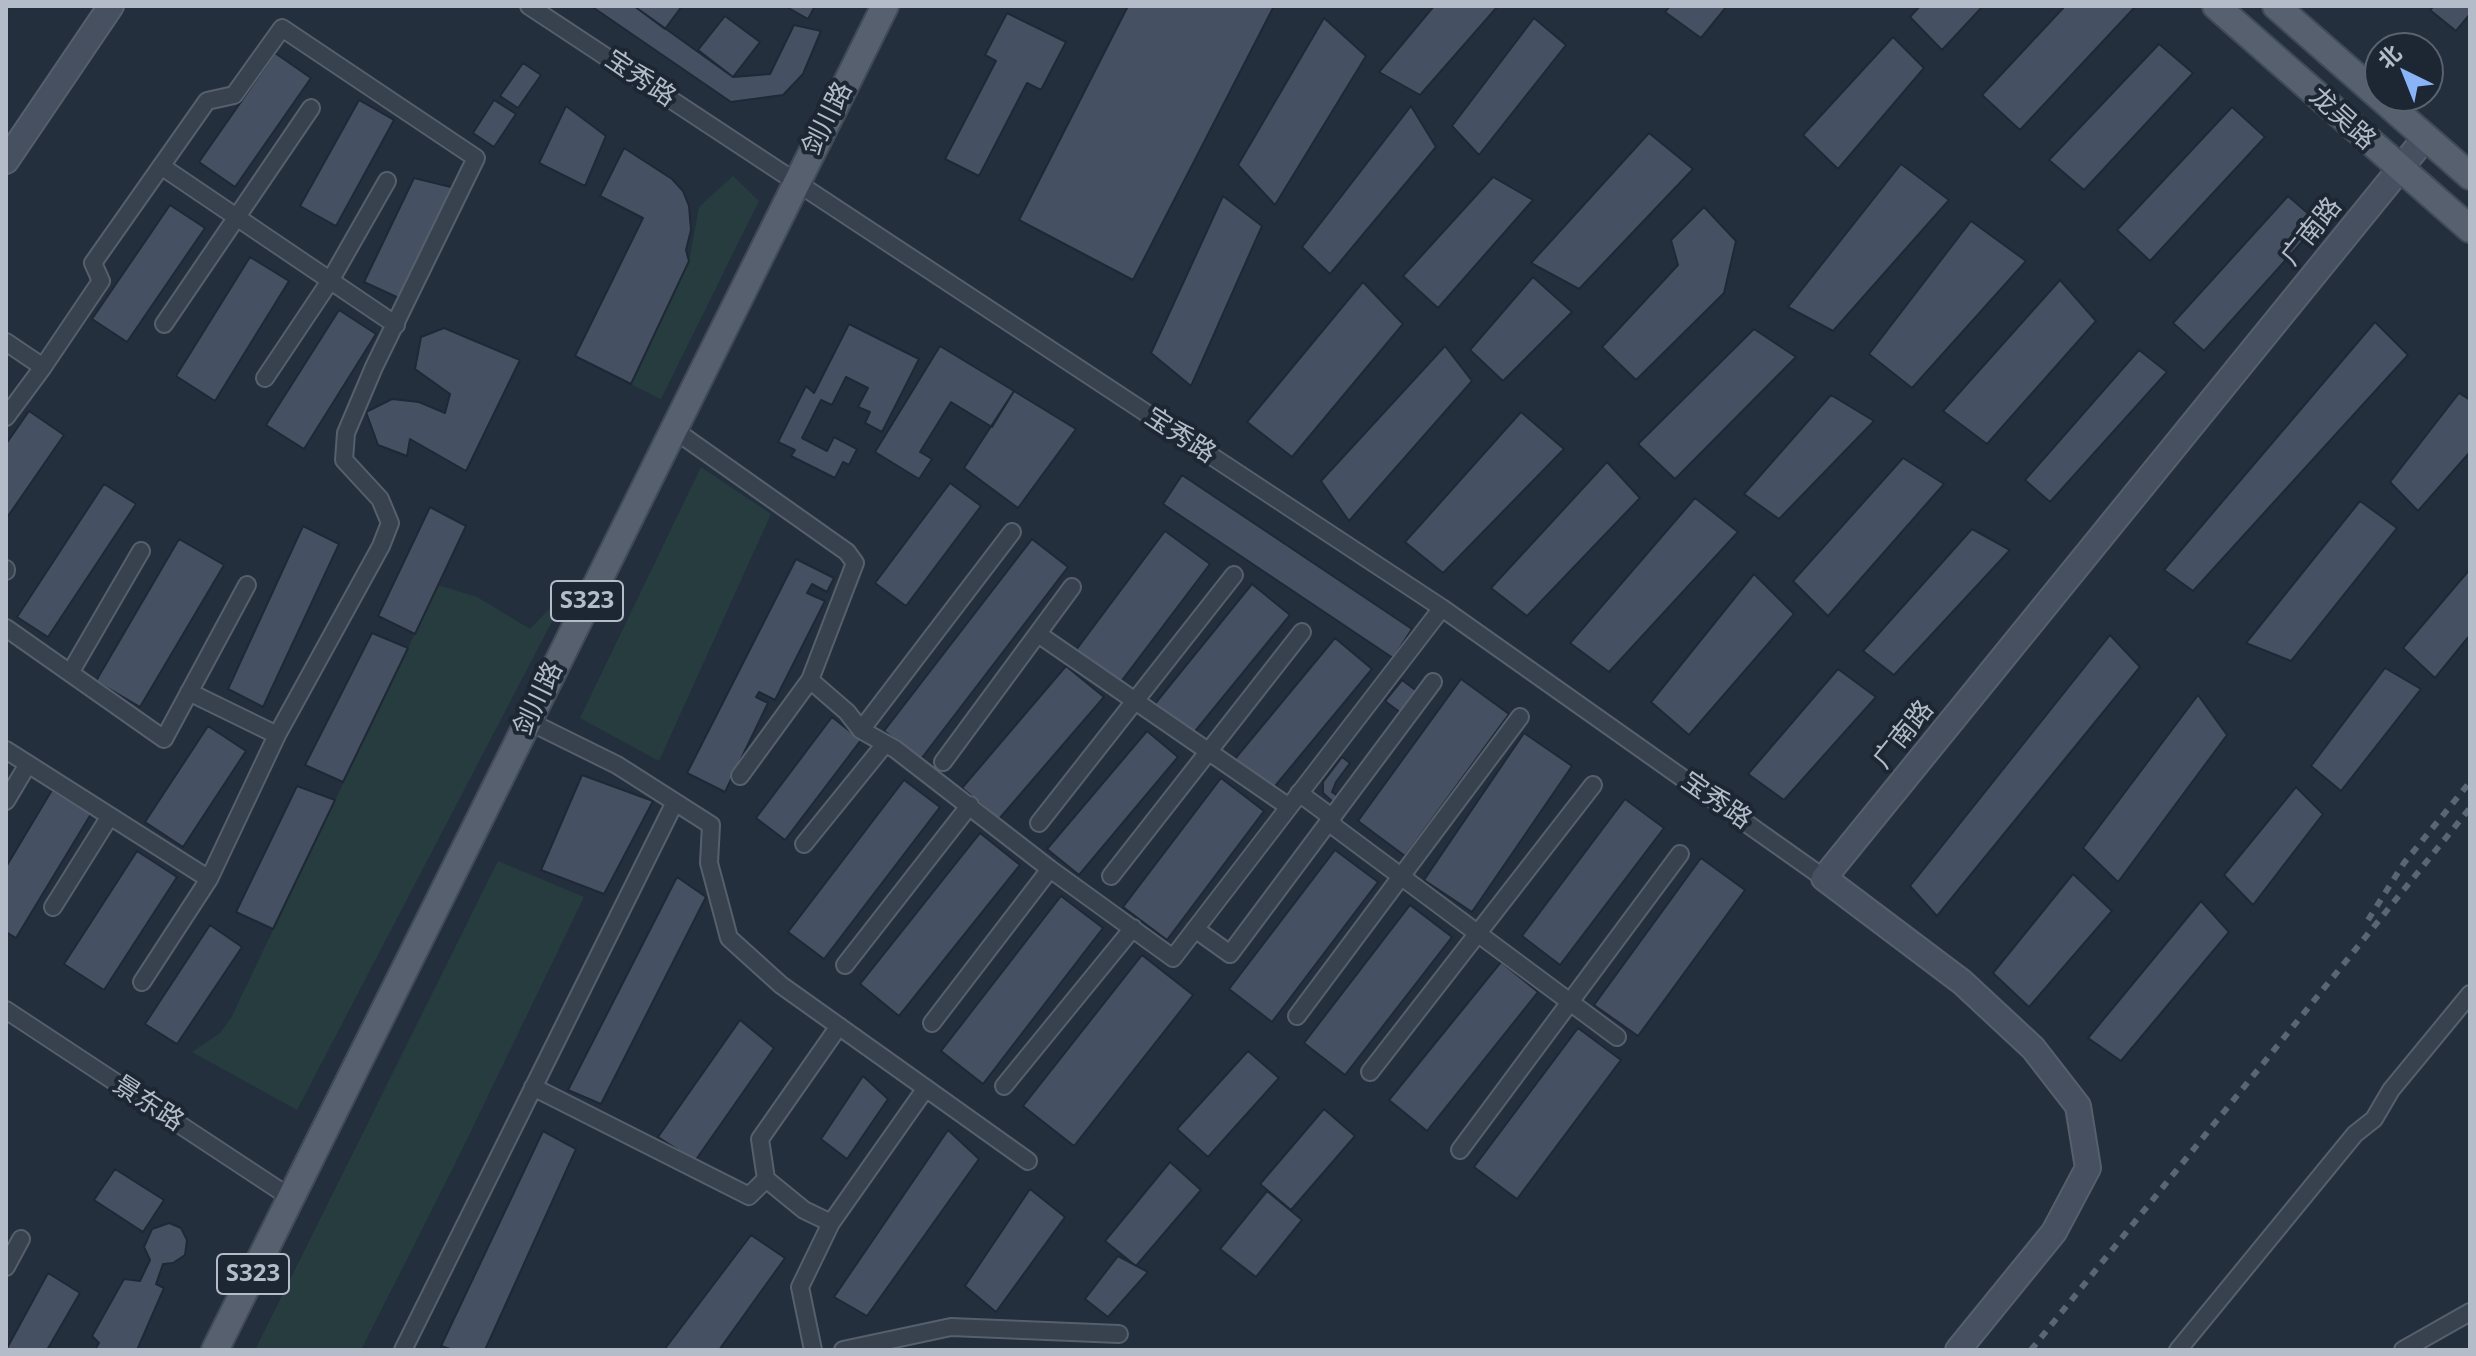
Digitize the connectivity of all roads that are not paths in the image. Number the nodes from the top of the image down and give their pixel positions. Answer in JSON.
{"nodes":[{"id":1,"x":111,"y":6,"type":"edge"},
{"id":2,"x":529,"y":6,"type":"edge"},
{"id":3,"x":885,"y":6,"type":"edge"},
{"id":4,"x":2216,"y":6,"type":"edge"},
{"id":5,"x":2276,"y":6,"type":"edge"},
{"id":6,"x":311,"y":108,"type":"dead end"},
{"id":7,"x":2425,"y":138,"type":"junction"},
{"id":8,"x":6,"y":161,"type":"edge"},
{"id":9,"x":161,"y":166,"type":"junction"},
{"id":10,"x":2399,"y":170,"type":"junction"},
{"id":11,"x":2470,"y":176,"type":"edge"},
{"id":12,"x":387,"y":181,"type":"dead end"},
{"id":13,"x":796,"y":183,"type":"junction"},
{"id":14,"x":236,"y":216,"type":"junction"},
{"id":15,"x":2470,"y":229,"type":"edge"},
{"id":16,"x":330,"y":281,"type":"junction"},
{"id":17,"x":164,"y":324,"type":"dead end"},
{"id":18,"x":396,"y":325,"type":"junction"},
{"id":19,"x":6,"y":342,"type":"edge"},
{"id":20,"x":43,"y":367,"type":"junction"},
{"id":21,"x":265,"y":378,"type":"dead end"},
{"id":22,"x":6,"y":417,"type":"edge"},
{"id":23,"x":673,"y":429,"type":"junction"},
{"id":24,"x":1012,"y":532,"type":"dead end"},
{"id":25,"x":141,"y":551,"type":"dead end"},
{"id":26,"x":1234,"y":575,"type":"dead end"},
{"id":27,"x":247,"y":585,"type":"dead end"},
{"id":28,"x":1072,"y":587,"type":"dead end"},
{"id":29,"x":1442,"y":608,"type":"junction"},
{"id":30,"x":6,"y":628,"type":"edge"},
{"id":31,"x":1302,"y":632,"type":"dead end"},
{"id":32,"x":1038,"y":634,"type":"junction"},
{"id":33,"x":70,"y":673,"type":"junction"},
{"id":34,"x":810,"y":680,"type":"junction"},
{"id":35,"x":1433,"y":682,"type":"dead end"},
{"id":36,"x":189,"y":692,"type":"junction"},
{"id":37,"x":1136,"y":700,"type":"junction"},
{"id":38,"x":1520,"y":717,"type":"dead end"},
{"id":39,"x":528,"y":721,"type":"junction"},
{"id":40,"x":861,"y":730,"type":"junction"},
{"id":41,"x":277,"y":735,"type":"junction"},
{"id":42,"x":885,"y":744,"type":"junction"},
{"id":43,"x":6,"y":750,"type":"edge"},
{"id":44,"x":1210,"y":751,"type":"junction"},
{"id":45,"x":943,"y":762,"type":"dead end"},
{"id":46,"x":28,"y":764,"type":"junction"},
{"id":47,"x":740,"y":776,"type":"dead end"},
{"id":48,"x":1593,"y":785,"type":"dead end"},
{"id":49,"x":1294,"y":800,"type":"junction"},
{"id":50,"x":6,"y":801,"type":"edge"},
{"id":51,"x":675,"y":802,"type":"junction"},
{"id":52,"x":970,"y":805,"type":"junction"},
{"id":53,"x":110,"y":816,"type":"junction"},
{"id":54,"x":1330,"y":820,"type":"junction"},
{"id":55,"x":1039,"y":823,"type":"dead end"},
{"id":56,"x":804,"y":844,"type":"dead end"},
{"id":57,"x":1680,"y":854,"type":"dead end"},
{"id":58,"x":1050,"y":869,"type":"junction"},
{"id":59,"x":1111,"y":876,"type":"dead end"},
{"id":60,"x":1401,"y":876,"type":"junction"},
{"id":61,"x":1824,"y":878,"type":"junction"},
{"id":62,"x":209,"y":879,"type":"junction"},
{"id":63,"x":53,"y":907,"type":"dead end"},
{"id":64,"x":1133,"y":928,"type":"junction"},
{"id":65,"x":1195,"y":929,"type":"junction"},
{"id":66,"x":1478,"y":933,"type":"junction"},
{"id":67,"x":845,"y":965,"type":"dead end"},
{"id":68,"x":142,"y":982,"type":"dead end"},
{"id":69,"x":2470,"y":994,"type":"edge"},
{"id":70,"x":1569,"y":1001,"type":"junction"},
{"id":71,"x":6,"y":1010,"type":"edge"},
{"id":72,"x":1297,"y":1016,"type":"dead end"},
{"id":73,"x":932,"y":1023,"type":"dead end"},
{"id":74,"x":839,"y":1026,"type":"junction"},
{"id":75,"x":1617,"y":1037,"type":"dead end"},
{"id":76,"x":1370,"y":1072,"type":"dead end"},
{"id":77,"x":1004,"y":1086,"type":"dead end"},
{"id":78,"x":533,"y":1087,"type":"junction"},
{"id":79,"x":926,"y":1088,"type":"junction"},
{"id":80,"x":1460,"y":1150,"type":"dead end"},
{"id":81,"x":1028,"y":1161,"type":"dead end"},
{"id":82,"x":766,"y":1179,"type":"junction"},
{"id":83,"x":291,"y":1198,"type":"junction"},
{"id":84,"x":831,"y":1223,"type":"junction"},
{"id":85,"x":21,"y":1239,"type":"dead end"},
{"id":86,"x":6,"y":1267,"type":"edge"},
{"id":87,"x":2470,"y":1312,"type":"edge"},
{"id":88,"x":1119,"y":1334,"type":"dead end"},
{"id":89,"x":215,"y":1350,"type":"edge"},
{"id":90,"x":403,"y":1350,"type":"edge"},
{"id":91,"x":813,"y":1350,"type":"edge"},
{"id":92,"x":843,"y":1350,"type":"edge"},
{"id":93,"x":1958,"y":1350,"type":"edge"},
{"id":94,"x":2178,"y":1350,"type":"edge"},
{"id":95,"x":2403,"y":1350,"type":"edge"}],
"edges":[{"from":1,"to":8,"type":"street"},
{"from":2,"to":13,"type":"street","name":"宝秀路"},
{"from":3,"to":13,"type":"main road","name":"剑川路","number":"S323"},
{"from":4,"to":10,"type":"main road","name":"龙吴路"},
{"from":5,"to":7,"type":"main road","name":"龙吴路"},
{"from":6,"to":14,"type":"street"},
{"from":7,"to":10,"type":"street","name":"广南路"},
{"from":7,"to":11,"type":"main road","name":"龙吴路"},
{"from":9,"to":14,"type":"street"},
{"from":9,"to":18,"type":"street"},
{"from":9,"to":20,"type":"street"},
{"from":10,"to":15,"type":"main road","name":"龙吴路"},
{"from":10,"to":61,"type":"street","name":"广南路"},
{"from":12,"to":16,"type":"street"},
{"from":13,"to":23,"type":"main road","name":"剑川路","number":"S323"},
{"from":13,"to":29,"type":"street","name":"宝秀路"},
{"from":14,"to":16,"type":"street"},
{"from":14,"to":17,"type":"street"},
{"from":16,"to":18,"type":"street"},
{"from":16,"to":21,"type":"street"},
{"from":18,"to":41,"type":"street"},
{"from":19,"to":20,"type":"street"},
{"from":20,"to":22,"type":"street"},
{"from":23,"to":34,"type":"street"},
{"from":23,"to":39,"type":"main road","name":"剑川路","number":"S323"},
{"from":24,"to":40,"type":"street"},
{"from":25,"to":33,"type":"street"},
{"from":26,"to":37,"type":"street"},
{"from":27,"to":36,"type":"street"},
{"from":28,"to":32,"type":"street"},
{"from":29,"to":49,"type":"street"},
{"from":29,"to":61,"type":"street","name":"宝秀路"},
{"from":30,"to":33,"type":"street"},
{"from":31,"to":44,"type":"street"},
{"from":32,"to":37,"type":"street"},
{"from":32,"to":45,"type":"street"},
{"from":33,"to":36,"type":"street"},
{"from":34,"to":40,"type":"street"},
{"from":34,"to":47,"type":"street"},
{"from":35,"to":54,"type":"street"},
{"from":36,"to":41,"type":"street"},
{"from":37,"to":44,"type":"street"},
{"from":37,"to":55,"type":"street"},
{"from":38,"to":60,"type":"street"},
{"from":39,"to":51,"type":"street"},
{"from":39,"to":83,"type":"main road","name":"剑川路","number":"S323"},
{"from":40,"to":42,"type":"street"},
{"from":41,"to":62,"type":"street"},
{"from":42,"to":52,"type":"street"},
{"from":42,"to":56,"type":"street"},
{"from":43,"to":46,"type":"street"},
{"from":44,"to":49,"type":"street"},
{"from":44,"to":59,"type":"street"},
{"from":46,"to":50,"type":"street"},
{"from":46,"to":53,"type":"street"},
{"from":48,"to":66,"type":"street"},
{"from":49,"to":54,"type":"street"},
{"from":49,"to":65,"type":"street"},
{"from":51,"to":74,"type":"street"},
{"from":51,"to":78,"type":"street"},
{"from":52,"to":58,"type":"street"},
{"from":52,"to":67,"type":"street"},
{"from":53,"to":62,"type":"street"},
{"from":53,"to":63,"type":"street"},
{"from":54,"to":60,"type":"street"},
{"from":54,"to":65,"type":"street"},
{"from":57,"to":70,"type":"street"},
{"from":58,"to":64,"type":"street"},
{"from":58,"to":73,"type":"street"},
{"from":60,"to":66,"type":"street"},
{"from":60,"to":72,"type":"street"},
{"from":61,"to":93,"type":"street"},
{"from":62,"to":68,"type":"street"},
{"from":64,"to":65,"type":"street"},
{"from":64,"to":77,"type":"street"},
{"from":66,"to":70,"type":"street"},
{"from":66,"to":76,"type":"street"},
{"from":69,"to":94,"type":"street"},
{"from":70,"to":75,"type":"street"},
{"from":70,"to":80,"type":"street"},
{"from":71,"to":83,"type":"street","name":"景东路"},
{"from":74,"to":79,"type":"street"},
{"from":74,"to":82,"type":"street"},
{"from":78,"to":82,"type":"street"},
{"from":78,"to":90,"type":"street"},
{"from":79,"to":81,"type":"street"},
{"from":79,"to":84,"type":"street"},
{"from":82,"to":84,"type":"street"},
{"from":83,"to":89,"type":"main road","name":"剑川路","number":"S323"},
{"from":84,"to":91,"type":"street"},
{"from":85,"to":86,"type":"street"},
{"from":87,"to":95,"type":"street"},
{"from":88,"to":92,"type":"street"}]}
